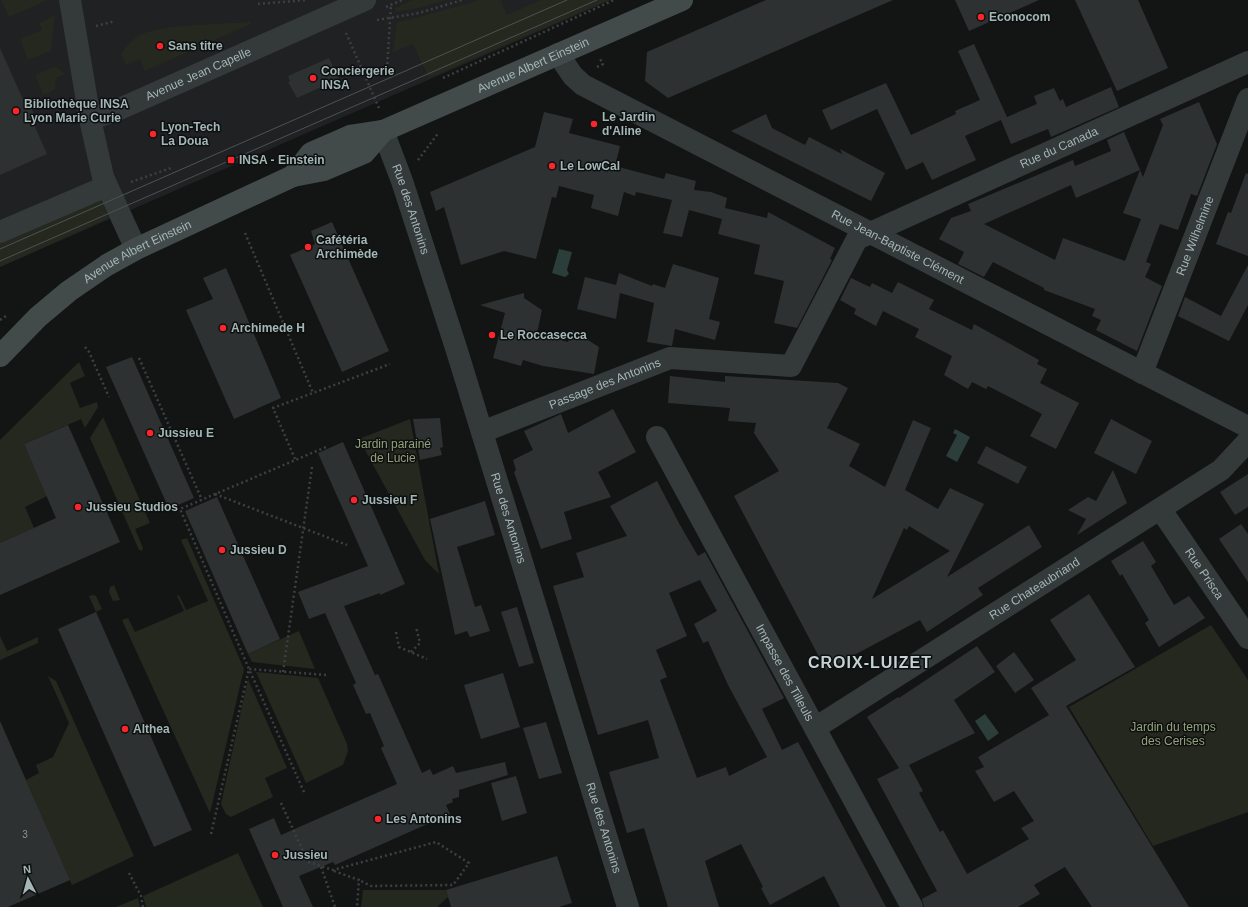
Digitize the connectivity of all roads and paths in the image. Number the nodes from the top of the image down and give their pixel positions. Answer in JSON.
{"nodes":[{"id":1,"x":70,"y":0,"type":"edge"},
{"id":2,"x":308,"y":0,"type":"edge"},
{"id":3,"x":365,"y":0,"type":"edge"},
{"id":4,"x":462,"y":0,"type":"edge"},
{"id":5,"x":614,"y":0,"type":"edge"},
{"id":6,"x":682,"y":0,"type":"edge"},
{"id":7,"x":258,"y":4,"type":"dead end"},
{"id":8,"x":391,"y":4,"type":"dead end"},
{"id":9,"x":390,"y":17,"type":"junction"},
{"id":10,"x":370,"y":21,"type":"dead end"},
{"id":11,"x":343,"y":27,"type":"dead end"},
{"id":12,"x":558,"y":54,"type":"junction"},
{"id":13,"x":599,"y":56,"type":"dead end"},
{"id":14,"x":1248,"y":62,"type":"edge"},
{"id":15,"x":593,"y":68,"type":"dead end"},
{"id":16,"x":387,"y":69,"type":"dead end"},
{"id":17,"x":439,"y":80,"type":"dead end"},
{"id":18,"x":1248,"y":99,"type":"edge"},
{"id":19,"x":90,"y":119,"type":"junction"},
{"id":20,"x":383,"y":131,"type":"junction"},
{"id":21,"x":171,"y":168,"type":"dead end"},
{"id":22,"x":131,"y":182,"type":"dead end"},
{"id":23,"x":107,"y":186,"type":"junction"},
{"id":24,"x":0,"y":232,"type":"edge"},
{"id":25,"x":245,"y":233,"type":"dead end"},
{"id":26,"x":869,"y":233,"type":"junction"},
{"id":27,"x":136,"y":248,"type":"junction"},
{"id":28,"x":85,"y":347,"type":"dead end"},
{"id":29,"x":0,"y":356,"type":"edge"},
{"id":30,"x":140,"y":358,"type":"dead end"},
{"id":31,"x":390,"y":364,"type":"dead end"},
{"id":32,"x":1142,"y":373,"type":"junction"},
{"id":33,"x":313,"y":393,"type":"junction"},
{"id":34,"x":109,"y":398,"type":"dead end"},
{"id":35,"x":1248,"y":427,"type":"edge"},
{"id":36,"x":482,"y":432,"type":"junction"},
{"id":37,"x":657,"y":437,"type":"dead end"},
{"id":38,"x":1248,"y":441,"type":"edge"},
{"id":39,"x":326,"y":447,"type":"dead end"},
{"id":40,"x":295,"y":459,"type":"junction"},
{"id":41,"x":312,"y":467,"type":"dead end"},
{"id":42,"x":215,"y":494,"type":"junction"},
{"id":43,"x":202,"y":500,"type":"junction"},
{"id":44,"x":1161,"y":510,"type":"junction"},
{"id":45,"x":303,"y":529,"type":"junction"},
{"id":46,"x":348,"y":545,"type":"dead end"},
{"id":47,"x":416,"y":627,"type":"dead end"},
{"id":48,"x":396,"y":632,"type":"dead end"},
{"id":49,"x":1248,"y":638,"type":"edge"},
{"id":50,"x":411,"y":652,"type":"junction"},
{"id":51,"x":427,"y":659,"type":"dead end"},
{"id":52,"x":249,"y":669,"type":"junction"},
{"id":53,"x":283,"y":672,"type":"junction"},
{"id":54,"x":326,"y":675,"type":"dead end"},
{"id":55,"x":815,"y":728,"type":"junction"},
{"id":56,"x":304,"y":792,"type":"dead end"},
{"id":57,"x":281,"y":802,"type":"dead end"},
{"id":58,"x":211,"y":834,"type":"dead end"},
{"id":59,"x":321,"y":867,"type":"junction"},
{"id":60,"x":333,"y":870,"type":"junction"},
{"id":61,"x":130,"y":872,"type":"dead end"},
{"id":62,"x":359,"y":880,"type":"junction"},
{"id":63,"x":143,"y":907,"type":"edge"},
{"id":64,"x":335,"y":907,"type":"edge"},
{"id":65,"x":357,"y":907,"type":"edge"},
{"id":66,"x":628,"y":907,"type":"edge"},
{"id":67,"x":912,"y":907,"type":"edge"}],
"edges":[{"from":1,"to":19,"type":"street"},
{"from":2,"to":7,"type":"path"},
{"from":3,"to":19,"type":"street","name":"Avenue Jean Capelle"},
{"from":4,"to":9,"type":"path"},
{"from":5,"to":17,"type":"path"},
{"from":6,"to":12,"type":"street","name":"Avenue Albert Einstein"},
{"from":8,"to":9,"type":"path"},
{"from":9,"to":10,"type":"path"},
{"from":9,"to":16,"type":"path"},
{"from":11,"to":20,"type":"path"},
{"from":12,"to":20,"type":"street","name":"Avenue Albert Einstein"},
{"from":12,"to":26,"type":"street","name":"Rue Jean-Baptiste Clément"},
{"from":13,"to":15,"type":"path"},
{"from":14,"to":26,"type":"street","name":"Rue du Canada"},
{"from":18,"to":32,"type":"street","name":"Rue Wilhelmine"},
{"from":19,"to":23,"type":"street"},
{"from":20,"to":27,"type":"street","name":"Avenue Albert Einstein"},
{"from":20,"to":36,"type":"street","name":"Rue des Antonins"},
{"from":21,"to":22,"type":"path"},
{"from":23,"to":24,"type":"street"},
{"from":23,"to":27,"type":"street"},
{"from":25,"to":33,"type":"path"},
{"from":26,"to":32,"type":"street","name":"Rue Jean-Baptiste Clément"},
{"from":26,"to":36,"type":"street","name":"Passage des Antonins"},
{"from":27,"to":29,"type":"street","name":"Avenue Albert Einstein"},
{"from":28,"to":34,"type":"path"},
{"from":30,"to":43,"type":"path"},
{"from":31,"to":33,"type":"path"},
{"from":32,"to":35,"type":"street","name":"Rue Jean-Baptiste Clément"},
{"from":33,"to":40,"type":"path"},
{"from":36,"to":66,"type":"street","name":"Rue des Antonins"},
{"from":37,"to":55,"type":"street","name":"Impasse des Tilleuls"},
{"from":38,"to":44,"type":"street","name":"Rue Chateaubriand"},
{"from":39,"to":40,"type":"path"},
{"from":40,"to":42,"type":"path"},
{"from":41,"to":45,"type":"path"},
{"from":42,"to":43,"type":"path"},
{"from":42,"to":45,"type":"path"},
{"from":43,"to":52,"type":"path"},
{"from":44,"to":49,"type":"street","name":"Rue Prisca"},
{"from":44,"to":55,"type":"street","name":"Rue Chateaubriand"},
{"from":45,"to":46,"type":"path"},
{"from":45,"to":53,"type":"path"},
{"from":47,"to":50,"type":"path"},
{"from":48,"to":50,"type":"path"},
{"from":50,"to":51,"type":"path"},
{"from":52,"to":53,"type":"path"},
{"from":52,"to":56,"type":"path"},
{"from":52,"to":58,"type":"path"},
{"from":53,"to":54,"type":"path"},
{"from":55,"to":67,"type":"street","name":"Impasse des Tilleuls"},
{"from":57,"to":59,"type":"path"},
{"from":59,"to":60,"type":"path"},
{"from":59,"to":64,"type":"path"},
{"from":60,"to":62,"type":"path"},
{"from":60,"to":62,"type":"path"},
{"from":61,"to":63,"type":"path"},
{"from":62,"to":65,"type":"path"}]}
